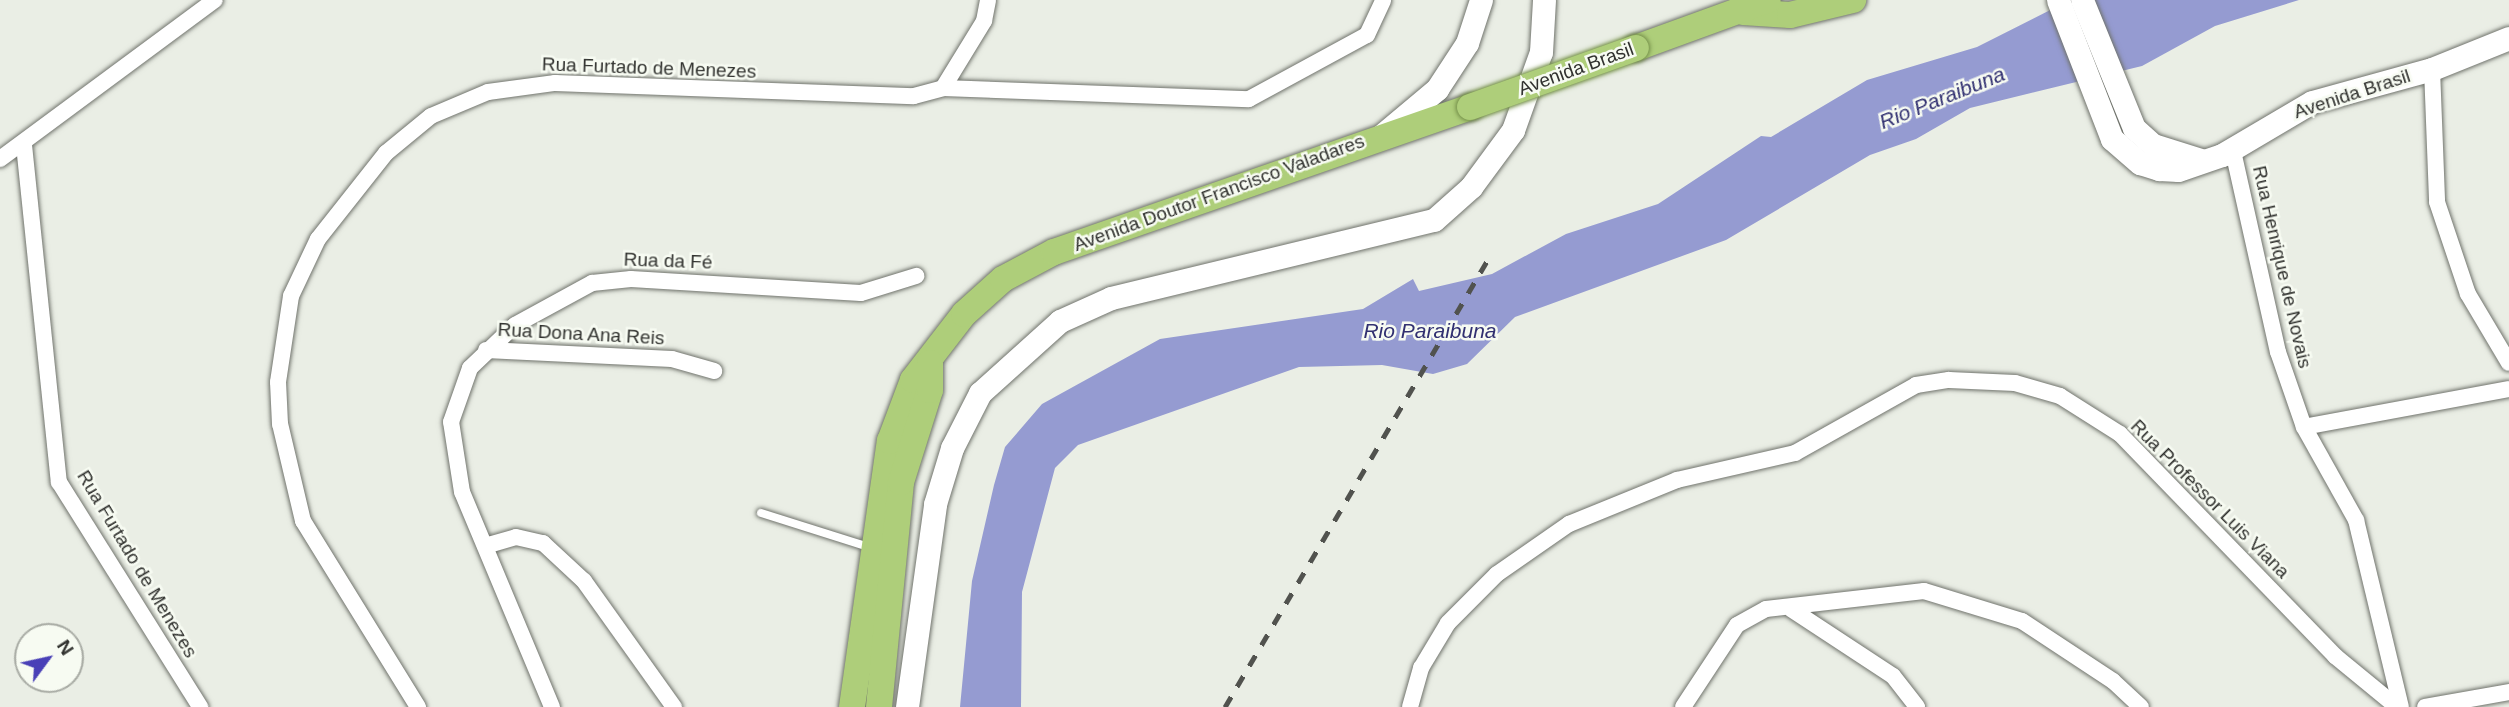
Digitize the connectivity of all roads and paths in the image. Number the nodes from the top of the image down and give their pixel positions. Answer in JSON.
{"nodes":[{"id":1,"x":215,"y":0,"type":"edge"},
{"id":2,"x":988,"y":0,"type":"edge"},
{"id":3,"x":1384,"y":0,"type":"edge"},
{"id":4,"x":1481,"y":0,"type":"edge"},
{"id":5,"x":1544,"y":0,"type":"edge"},
{"id":6,"x":1768,"y":0,"type":"edge"},
{"id":7,"x":1853,"y":0,"type":"edge"},
{"id":8,"x":2058,"y":0,"type":"edge"},
{"id":9,"x":2082,"y":0,"type":"edge"},
{"id":10,"x":1738,"y":11,"type":"junction"},
{"id":11,"x":2509,"y":38,"type":"edge"},
{"id":12,"x":2432,"y":69,"type":"junction"},
{"id":13,"x":943,"y":88,"type":"junction"},
{"id":14,"x":1382,"y":135,"type":"junction"},
{"id":15,"x":23,"y":145,"type":"junction"},
{"id":16,"x":2233,"y":151,"type":"junction"},
{"id":17,"x":0,"y":159,"type":"edge"},
{"id":18,"x":2201,"y":160,"type":"junction"},
{"id":19,"x":916,"y":276,"type":"dead end"},
{"id":20,"x":486,"y":350,"type":"junction"},
{"id":21,"x":930,"y":363,"type":"junction"},
{"id":22,"x":2509,"y":363,"type":"edge"},
{"id":23,"x":714,"y":371,"type":"dead end"},
{"id":24,"x":2509,"y":389,"type":"edge"},
{"id":25,"x":2304,"y":426,"type":"junction"},
{"id":26,"x":761,"y":513,"type":"dead end"},
{"id":27,"x":485,"y":546,"type":"junction"},
{"id":28,"x":872,"y":548,"type":"junction"},
{"id":29,"x":891,"y":571,"type":"junction"},
{"id":30,"x":1791,"y":609,"type":"junction"},
{"id":31,"x":2509,"y":692,"type":"edge"},
{"id":32,"x":200,"y":707,"type":"edge"},
{"id":33,"x":418,"y":707,"type":"edge"},
{"id":34,"x":552,"y":707,"type":"edge"},
{"id":35,"x":674,"y":707,"type":"edge"},
{"id":36,"x":852,"y":707,"type":"edge"},
{"id":37,"x":880,"y":707,"type":"edge"},
{"id":38,"x":907,"y":707,"type":"edge"},
{"id":39,"x":1410,"y":707,"type":"edge"},
{"id":40,"x":1683,"y":707,"type":"edge"},
{"id":41,"x":1917,"y":707,"type":"edge"},
{"id":42,"x":2141,"y":707,"type":"edge"},
{"id":43,"x":2399,"y":707,"type":"edge"},
{"id":44,"x":2425,"y":707,"type":"edge"}],
"edges":[{"from":1,"to":15,"type":"street"},
{"from":2,"to":13,"type":"street"},
{"from":3,"to":13,"type":"street","name":"Rua Furtado de Menezes"},
{"from":4,"to":14,"type":"main road","name":"Avenida Doutor Francisco Valadares"},
{"from":5,"to":38,"type":"main road"},
{"from":6,"to":10,"type":"highway","name":"Avenida Brasil"},
{"from":7,"to":10,"type":"highway"},
{"from":8,"to":18,"type":"main road","name":"Avenida Brasil"},
{"from":9,"to":18,"type":"main road"},
{"from":10,"to":14,"type":"highway","name":"Avenida Brasil","bridge":true},
{"from":11,"to":12,"type":"main road","name":"Avenida Brasil"},
{"from":12,"to":16,"type":"main road","name":"Avenida Brasil"},
{"from":12,"to":22,"type":"street"},
{"from":13,"to":33,"type":"street","name":"Rua Furtado de Menezes"},
{"from":14,"to":21,"type":"highway","name":"Avenida Doutor Francisco Valadares"},
{"from":15,"to":17,"type":"street"},
{"from":15,"to":32,"type":"street","name":"Rua Furtado de Menezes"},
{"from":16,"to":18,"type":"main road","name":"Avenida Brasil"},
{"from":16,"to":25,"type":"street","name":"Rua Henrique de Novais"},
{"from":19,"to":20,"type":"street","name":"Rua da Fé"},
{"from":20,"to":23,"type":"street","name":"Rua Dona Ana Reis"},
{"from":20,"to":27,"type":"street","name":"Rua da Fé"},
{"from":21,"to":28,"type":"highway","name":"Avenida Doutor Francisco Valadares"},
{"from":21,"to":29,"type":"highway"},
{"from":24,"to":25,"type":"street"},
{"from":25,"to":43,"type":"street","name":"Rua Henrique de Novais"},
{"from":26,"to":28,"type":"lane"},
{"from":27,"to":34,"type":"street","name":"Rua da Fé"},
{"from":27,"to":35,"type":"street"},
{"from":28,"to":29,"type":"highway"},
{"from":28,"to":36,"type":"highway","name":"Avenida Doutor Francisco Valadares"},
{"from":29,"to":37,"type":"highway"},
{"from":30,"to":40,"type":"street"},
{"from":30,"to":41,"type":"street"},
{"from":30,"to":42,"type":"street"},
{"from":31,"to":44,"type":"street"},
{"from":39,"to":43,"type":"street","name":"Rua Professor Luis Viana"}]}
